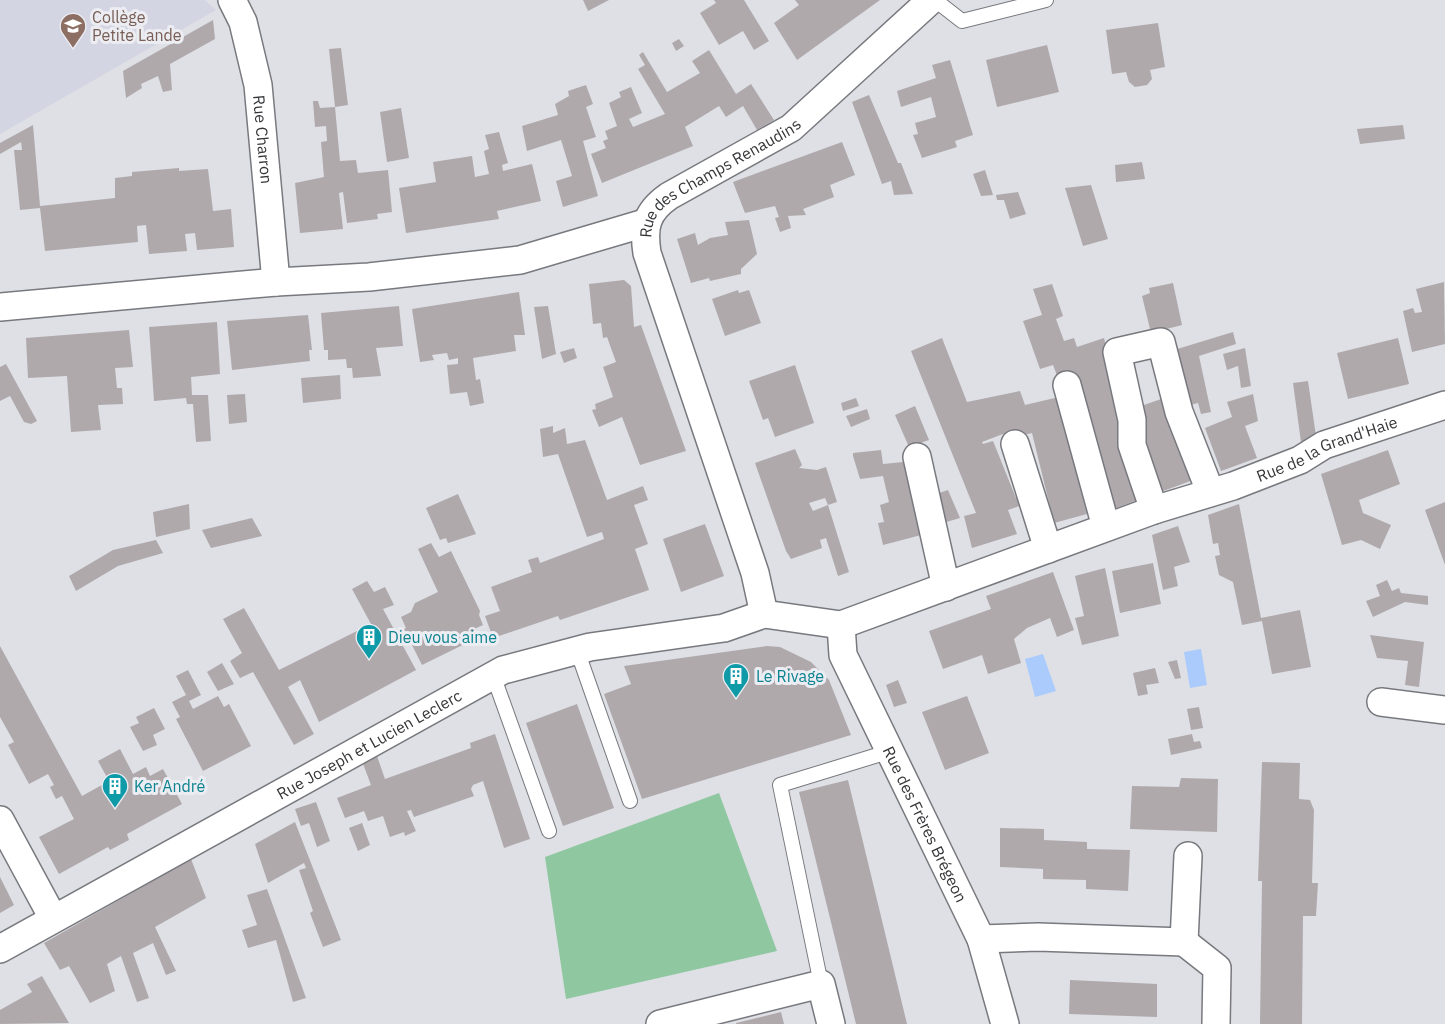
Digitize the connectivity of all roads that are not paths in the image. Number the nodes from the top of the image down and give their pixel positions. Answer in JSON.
{"nodes":[{"id":1,"x":232,"y":0,"type":"edge"},
{"id":2,"x":933,"y":0,"type":"edge"},
{"id":3,"x":1046,"y":0,"type":"edge"},
{"id":4,"x":645,"y":223,"type":"junction"},
{"id":5,"x":276,"y":282,"type":"junction"},
{"id":6,"x":0,"y":307,"type":"edge"},
{"id":7,"x":1067,"y":385,"type":"dead end"},
{"id":8,"x":1445,"y":405,"type":"edge"},
{"id":9,"x":1015,"y":444,"type":"dead end"},
{"id":10,"x":917,"y":457,"type":"dead end"},
{"id":11,"x":1210,"y":491,"type":"junction"},
{"id":12,"x":1154,"y":510,"type":"junction"},
{"id":13,"x":1106,"y":527,"type":"junction"},
{"id":14,"x":1048,"y":549,"type":"junction"},
{"id":15,"x":946,"y":587,"type":"junction"},
{"id":16,"x":764,"y":614,"type":"junction"},
{"id":17,"x":841,"y":625,"type":"junction"},
{"id":18,"x":577,"y":650,"type":"junction"},
{"id":19,"x":493,"y":675,"type":"junction"},
{"id":20,"x":1381,"y":702,"type":"dead end"},
{"id":21,"x":1445,"y":710,"type":"edge"},
{"id":22,"x":891,"y":751,"type":"junction"},
{"id":23,"x":630,"y":801,"type":"dead end"},
{"id":24,"x":0,"y":820,"type":"edge"},
{"id":25,"x":549,"y":831,"type":"dead end"},
{"id":26,"x":1188,"y":856,"type":"dead end"},
{"id":27,"x":53,"y":918,"type":"junction"},
{"id":28,"x":981,"y":939,"type":"junction"},
{"id":29,"x":1184,"y":942,"type":"junction"},
{"id":30,"x":0,"y":949,"type":"edge"},
{"id":31,"x":821,"y":984,"type":"junction"},
{"id":32,"x":660,"y":1024,"type":"edge"},
{"id":33,"x":831,"y":1024,"type":"edge"},
{"id":34,"x":1005,"y":1024,"type":"edge"},
{"id":35,"x":1216,"y":1024,"type":"edge"}],
"edges":[{"from":1,"to":5,"type":"street","name":"Rue Charron"},
{"from":2,"to":3,"type":"lane"},
{"from":2,"to":4,"type":"street","name":"Rue des Champs Renaudins"},
{"from":4,"to":5,"type":"street"},
{"from":4,"to":16,"type":"street","name":"Rue des Champs Renaudins"},
{"from":5,"to":6,"type":"street"},
{"from":7,"to":13,"type":"street"},
{"from":8,"to":11,"type":"street","name":"Rue de la Grand'Haie"},
{"from":9,"to":14,"type":"street"},
{"from":10,"to":15,"type":"street"},
{"from":11,"to":12,"type":"street","name":"Rue de la Grand'Haie"},
{"from":11,"to":12,"type":"street"},
{"from":12,"to":13,"type":"street","name":"Rue de la Grand'Haie"},
{"from":13,"to":14,"type":"street","name":"Rue de la Grand'Haie"},
{"from":14,"to":15,"type":"street","name":"Rue de la Grand'Haie"},
{"from":15,"to":17,"type":"street","name":"Rue de la Grand'Haie"},
{"from":16,"to":17,"type":"street","name":"Rue de la Grand'Haie"},
{"from":16,"to":18,"type":"street","name":"Rue Joseph et Lucien Leclerc"},
{"from":17,"to":22,"type":"street","name":"Rue des Frères Brégeon"},
{"from":18,"to":19,"type":"street","name":"Rue Joseph et Lucien Leclerc"},
{"from":18,"to":23,"type":"lane"},
{"from":19,"to":25,"type":"lane"},
{"from":19,"to":27,"type":"street","name":"Rue Joseph et Lucien Leclerc"},
{"from":20,"to":21,"type":"street"},
{"from":22,"to":28,"type":"street","name":"Rue des Frères Brégeon"},
{"from":22,"to":31,"type":"lane"},
{"from":24,"to":27,"type":"street"},
{"from":26,"to":29,"type":"street"},
{"from":27,"to":30,"type":"street","name":"Rue Joseph et Lucien Leclerc"},
{"from":28,"to":29,"type":"street"},
{"from":28,"to":34,"type":"street","name":"Rue des Frères Brégeon"},
{"from":29,"to":35,"type":"street"},
{"from":31,"to":32,"type":"street"},
{"from":31,"to":33,"type":"street"}]}
